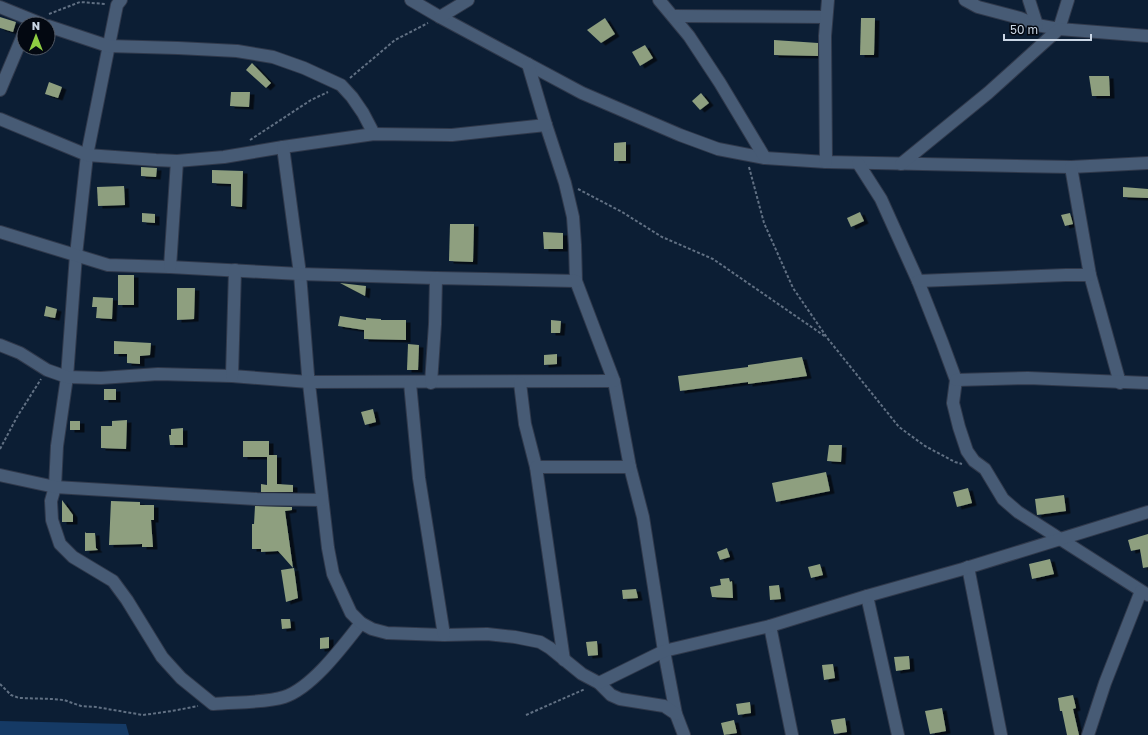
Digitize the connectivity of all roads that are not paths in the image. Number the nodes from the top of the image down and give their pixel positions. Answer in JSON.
{"nodes":[{"id":1,"x":411,"y":0,"type":"edge"},
{"id":2,"x":468,"y":0,"type":"edge"},
{"id":3,"x":659,"y":0,"type":"edge"},
{"id":4,"x":828,"y":0,"type":"edge"},
{"id":5,"x":965,"y":0,"type":"edge"},
{"id":6,"x":1029,"y":0,"type":"edge"},
{"id":7,"x":1068,"y":0,"type":"edge"},
{"id":8,"x":119,"y":2,"type":"edge"},
{"id":9,"x":0,"y":6,"type":"edge"},
{"id":10,"x":20,"y":16,"type":"edge"},
{"id":11,"x":673,"y":16,"type":"junction"},
{"id":12,"x":826,"y":16,"type":"junction"},
{"id":13,"x":440,"y":17,"type":"junction"},
{"id":14,"x":1037,"y":25,"type":"junction"},
{"id":15,"x":56,"y":29,"type":"edge"},
{"id":16,"x":1059,"y":29,"type":"junction"},
{"id":17,"x":1148,"y":36,"type":"edge"},
{"id":18,"x":108,"y":46,"type":"junction"},
{"id":19,"x":16,"y":49,"type":"edge"},
{"id":20,"x":528,"y":64,"type":"junction"},
{"id":21,"x":0,"y":90,"type":"edge"},
{"id":22,"x":0,"y":119,"type":"edge"},
{"id":23,"x":546,"y":125,"type":"junction"},
{"id":24,"x":374,"y":134,"type":"junction"},
{"id":25,"x":283,"y":147,"type":"junction"},
{"id":26,"x":87,"y":155,"type":"junction"},
{"id":27,"x":764,"y":158,"type":"junction"},
{"id":28,"x":177,"y":160,"type":"junction"},
{"id":29,"x":826,"y":162,"type":"junction"},
{"id":30,"x":858,"y":163,"type":"junction"},
{"id":31,"x":1148,"y":163,"type":"edge"},
{"id":32,"x":901,"y":164,"type":"junction"},
{"id":33,"x":1072,"y":167,"type":"junction"},
{"id":34,"x":0,"y":232,"type":"edge"},
{"id":35,"x":76,"y":255,"type":"junction"},
{"id":36,"x":170,"y":266,"type":"junction"},
{"id":37,"x":235,"y":270,"type":"junction"},
{"id":38,"x":300,"y":274,"type":"junction"},
{"id":39,"x":1090,"y":275,"type":"junction"},
{"id":40,"x":436,"y":278,"type":"junction"},
{"id":41,"x":576,"y":281,"type":"junction"},
{"id":42,"x":918,"y":281,"type":"junction"},
{"id":43,"x":0,"y":345,"type":"edge"},
{"id":44,"x":232,"y":376,"type":"junction"},
{"id":45,"x":67,"y":377,"type":"junction"},
{"id":46,"x":956,"y":380,"type":"junction"},
{"id":47,"x":614,"y":381,"type":"junction"},
{"id":48,"x":309,"y":382,"type":"junction"},
{"id":49,"x":410,"y":382,"type":"junction"},
{"id":50,"x":431,"y":382,"type":"junction"},
{"id":51,"x":520,"y":382,"type":"junction"},
{"id":52,"x":1120,"y":383,"type":"junction"},
{"id":53,"x":1148,"y":383,"type":"edge"},
{"id":54,"x":536,"y":467,"type":"junction"},
{"id":55,"x":630,"y":467,"type":"junction"},
{"id":56,"x":0,"y":475,"type":"edge"},
{"id":57,"x":55,"y":487,"type":"junction"},
{"id":58,"x":322,"y":500,"type":"junction"},
{"id":59,"x":1148,"y":512,"type":"edge"},
{"id":60,"x":1060,"y":539,"type":"junction"},
{"id":61,"x":968,"y":567,"type":"junction"},
{"id":62,"x":1144,"y":593,"type":"edge"},
{"id":63,"x":867,"y":596,"type":"junction"},
{"id":64,"x":361,"y":623,"type":"junction"},
{"id":65,"x":770,"y":626,"type":"junction"},
{"id":66,"x":444,"y":635,"type":"junction"},
{"id":67,"x":664,"y":651,"type":"junction"},
{"id":68,"x":564,"y":660,"type":"junction"},
{"id":69,"x":599,"y":683,"type":"junction"},
{"id":70,"x":676,"y":714,"type":"junction"},
{"id":71,"x":684,"y":735,"type":"edge"},
{"id":72,"x":792,"y":735,"type":"edge"},
{"id":73,"x":898,"y":735,"type":"edge"},
{"id":74,"x":1001,"y":735,"type":"edge"},
{"id":75,"x":1088,"y":735,"type":"edge"}],
"edges":[{"from":1,"to":13,"type":"street"},
{"from":2,"to":13,"type":"street"},
{"from":3,"to":11,"type":"street"},
{"from":4,"to":12,"type":"street"},
{"from":5,"to":14,"type":"street"},
{"from":6,"to":14,"type":"street"},
{"from":7,"to":16,"type":"street"},
{"from":8,"to":18,"type":"street"},
{"from":9,"to":10,"type":"street"},
{"from":11,"to":12,"type":"street"},
{"from":11,"to":27,"type":"street"},
{"from":12,"to":29,"type":"street"},
{"from":13,"to":20,"type":"street"},
{"from":14,"to":16,"type":"street"},
{"from":15,"to":18,"type":"street"},
{"from":16,"to":17,"type":"street"},
{"from":16,"to":32,"type":"street"},
{"from":18,"to":24,"type":"street"},
{"from":18,"to":26,"type":"street"},
{"from":19,"to":21,"type":"street"},
{"from":20,"to":23,"type":"street"},
{"from":20,"to":27,"type":"street"},
{"from":22,"to":26,"type":"street"},
{"from":23,"to":24,"type":"street"},
{"from":23,"to":41,"type":"street"},
{"from":24,"to":25,"type":"street"},
{"from":25,"to":28,"type":"street"},
{"from":25,"to":38,"type":"street"},
{"from":26,"to":28,"type":"street"},
{"from":26,"to":35,"type":"street"},
{"from":27,"to":29,"type":"street"},
{"from":28,"to":36,"type":"street"},
{"from":29,"to":30,"type":"street"},
{"from":30,"to":32,"type":"street"},
{"from":30,"to":42,"type":"street"},
{"from":31,"to":33,"type":"street"},
{"from":32,"to":33,"type":"street"},
{"from":33,"to":39,"type":"street"},
{"from":34,"to":35,"type":"street"},
{"from":35,"to":36,"type":"street"},
{"from":35,"to":45,"type":"street"},
{"from":36,"to":37,"type":"street"},
{"from":37,"to":38,"type":"street"},
{"from":37,"to":44,"type":"street"},
{"from":38,"to":40,"type":"street"},
{"from":38,"to":48,"type":"street"},
{"from":39,"to":42,"type":"street"},
{"from":39,"to":52,"type":"street"},
{"from":40,"to":41,"type":"street"},
{"from":40,"to":50,"type":"street"},
{"from":41,"to":47,"type":"street"},
{"from":42,"to":46,"type":"street"},
{"from":43,"to":45,"type":"street"},
{"from":44,"to":45,"type":"street"},
{"from":44,"to":48,"type":"street"},
{"from":45,"to":57,"type":"street"},
{"from":46,"to":52,"type":"street"},
{"from":46,"to":60,"type":"street"},
{"from":47,"to":51,"type":"street"},
{"from":47,"to":55,"type":"street"},
{"from":48,"to":49,"type":"street"},
{"from":48,"to":58,"type":"street"},
{"from":49,"to":50,"type":"street"},
{"from":49,"to":66,"type":"street"},
{"from":50,"to":51,"type":"street"},
{"from":51,"to":54,"type":"street"},
{"from":52,"to":53,"type":"street"},
{"from":54,"to":55,"type":"street"},
{"from":54,"to":68,"type":"street"},
{"from":55,"to":67,"type":"street"},
{"from":56,"to":57,"type":"street"},
{"from":57,"to":58,"type":"street"},
{"from":57,"to":64,"type":"street"},
{"from":58,"to":64,"type":"street"},
{"from":59,"to":60,"type":"street"},
{"from":60,"to":61,"type":"street"},
{"from":60,"to":62,"type":"street"},
{"from":61,"to":63,"type":"street"},
{"from":61,"to":74,"type":"street"},
{"from":62,"to":75,"type":"street"},
{"from":63,"to":65,"type":"street"},
{"from":63,"to":73,"type":"street"},
{"from":64,"to":66,"type":"street"},
{"from":65,"to":67,"type":"street"},
{"from":65,"to":72,"type":"street"},
{"from":66,"to":68,"type":"street"},
{"from":67,"to":69,"type":"street"},
{"from":67,"to":70,"type":"street"},
{"from":68,"to":69,"type":"street"},
{"from":69,"to":70,"type":"street"},
{"from":70,"to":71,"type":"street"}]}
